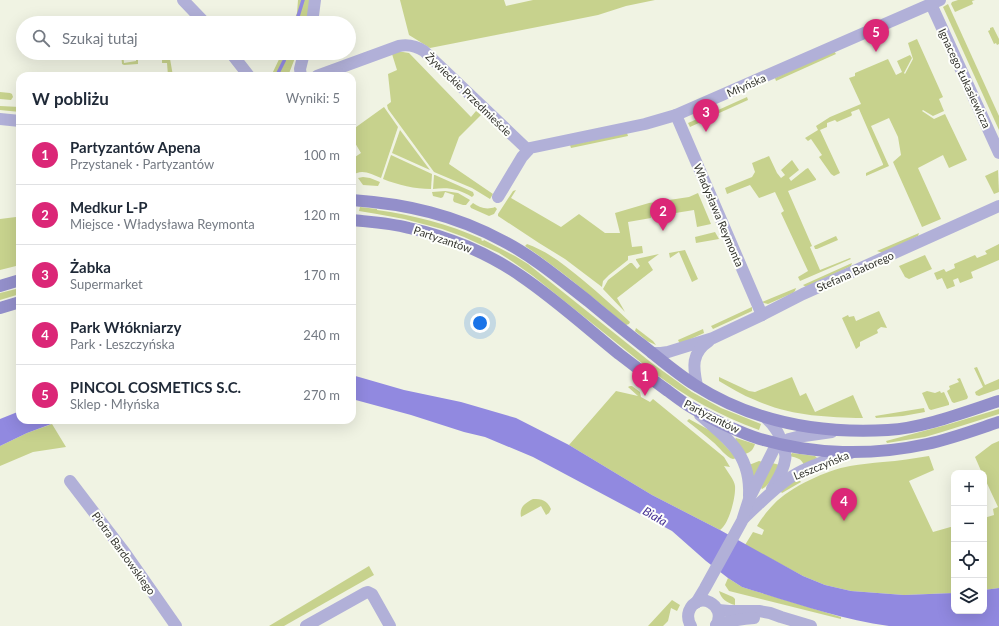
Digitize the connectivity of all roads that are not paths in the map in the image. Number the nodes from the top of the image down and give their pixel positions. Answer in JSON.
{"nodes":[{"id":1,"x":184,"y":0,"type":"edge"},
{"id":2,"x":316,"y":0,"type":"edge"},
{"id":3,"x":935,"y":2,"type":"edge"},
{"id":4,"x":199,"y":16,"type":"edge"},
{"id":5,"x":313,"y":16,"type":"edge"},
{"id":6,"x":236,"y":60,"type":"edge"},
{"id":7,"x":302,"y":60,"type":"edge"},
{"id":8,"x":246,"y":72,"type":"edge"},
{"id":9,"x":301,"y":72,"type":"edge"},
{"id":10,"x":327,"y":72,"type":"edge"},
{"id":11,"x":676,"y":115,"type":"junction"},
{"id":12,"x":0,"y":119,"type":"edge"},
{"id":13,"x":16,"y":121,"type":"edge"},
{"id":14,"x":528,"y":150,"type":"junction"},
{"id":15,"x":999,"y":153,"type":"edge"},
{"id":16,"x":498,"y":197,"type":"dead end"},
{"id":17,"x":356,"y":200,"type":"edge"},
{"id":18,"x":999,"y":206,"type":"edge"},
{"id":19,"x":356,"y":220,"type":"edge"},
{"id":20,"x":16,"y":281,"type":"edge"},
{"id":21,"x":0,"y":286,"type":"edge"},
{"id":22,"x":16,"y":303,"type":"edge"},
{"id":23,"x":0,"y":308,"type":"edge"},
{"id":24,"x":762,"y":315,"type":"junction"},
{"id":25,"x":713,"y":338,"type":"junction"},
{"id":26,"x":652,"y":353,"type":"junction"},
{"id":27,"x":697,"y":386,"type":"junction"},
{"id":28,"x":999,"y":401,"type":"edge"},
{"id":29,"x":693,"y":409,"type":"junction"},
{"id":30,"x":766,"y":418,"type":"junction"},
{"id":31,"x":999,"y":422,"type":"edge"},
{"id":32,"x":847,"y":430,"type":"junction"},
{"id":33,"x":782,"y":444,"type":"junction"},
{"id":34,"x":854,"y":452,"type":"junction"},
{"id":35,"x":70,"y":481,"type":"dead end"},
{"id":36,"x":770,"y":493,"type":"junction"},
{"id":37,"x":748,"y":499,"type":"junction"},
{"id":38,"x":739,"y":526,"type":"junction"},
{"id":39,"x":715,"y":570,"type":"junction"},
{"id":40,"x":696,"y":603,"type":"junction"},
{"id":41,"x":716,"y":608,"type":"junction"},
{"id":42,"x":781,"y":617,"type":"junction"},
{"id":43,"x":689,"y":621,"type":"edge"},
{"id":44,"x":176,"y":626,"type":"edge"},
{"id":45,"x":306,"y":626,"type":"edge"},
{"id":46,"x":390,"y":626,"type":"edge"},
{"id":47,"x":681,"y":626,"type":"edge"},
{"id":48,"x":716,"y":626,"type":"edge"},
{"id":49,"x":811,"y":626,"type":"edge"}],
"edges":[{"from":1,"to":4,"type":"street"},
{"from":2,"to":5,"type":"street"},
{"from":3,"to":11,"type":"street","name":"Młyńska"},
{"from":3,"to":15,"type":"street","name":"Ignacego Łukasiewicza"},
{"from":6,"to":8,"type":"street"},
{"from":7,"to":9,"type":"street"},
{"from":10,"to":14,"type":"street","name":"Żywieckie Przedmieście"},
{"from":11,"to":14,"type":"street","name":"Młyńska"},
{"from":11,"to":24,"type":"street","name":"Władysława Reymonta"},
{"from":12,"to":13,"type":"street"},
{"from":14,"to":16,"type":"street"},
{"from":17,"to":26,"type":"main road","name":"Partyzantów"},
{"from":18,"to":24,"type":"street","name":"Stefana Batorego"},
{"from":19,"to":29,"type":"main road","name":"Partyzantów"},
{"from":20,"to":21,"type":"main road"},
{"from":22,"to":23,"type":"main road"},
{"from":24,"to":25,"type":"street","name":"Stefana Batorego"},
{"from":25,"to":26,"type":"street","name":"Stefana Batorego"},
{"from":25,"to":27,"type":"street","name":"Stefana Batorego"},
{"from":26,"to":27,"type":"main road","name":"Partyzantów"},
{"from":27,"to":30,"type":"main road","name":"Partyzantów"},
{"from":28,"to":32,"type":"main road","name":"Partyzantów"},
{"from":29,"to":33,"type":"main road","name":"Partyzantów"},
{"from":29,"to":37,"type":"street","name":"Leszczyńska"},
{"from":30,"to":32,"type":"main road","name":"Partyzantów"},
{"from":30,"to":33,"type":"street","name":"Leszczyńska"},
{"from":31,"to":34,"type":"main road","name":"Partyzantów"},
{"from":32,"to":33,"type":"street"},
{"from":33,"to":34,"type":"main road","name":"Partyzantów"},
{"from":33,"to":36,"type":"street","name":"Leszczyńska"},
{"from":33,"to":37,"type":"street","name":"Leszczyńska"},
{"from":34,"to":36,"type":"street","name":"Leszczyńska"},
{"from":35,"to":44,"type":"street","name":"Piotra Bardowskiego"},
{"from":36,"to":38,"type":"street","name":"Leszczyńska"},
{"from":37,"to":38,"type":"street","name":"Leszczyńska"},
{"from":38,"to":39,"type":"street","name":"Leszczyńska"},
{"from":39,"to":40,"type":"street","name":"Leszczyńska"},
{"from":39,"to":41,"type":"street","name":"Leszczyńska"},
{"from":40,"to":41,"type":"street"},
{"from":40,"to":43,"type":"street","name":"Leszczyńska"},
{"from":41,"to":42,"type":"street"},
{"from":41,"to":48,"type":"street","name":"Leszczyńska"},
{"from":42,"to":48,"type":"street"},
{"from":42,"to":49,"type":"street"},
{"from":43,"to":47,"type":"street"},
{"from":45,"to":46,"type":"street"}]}
